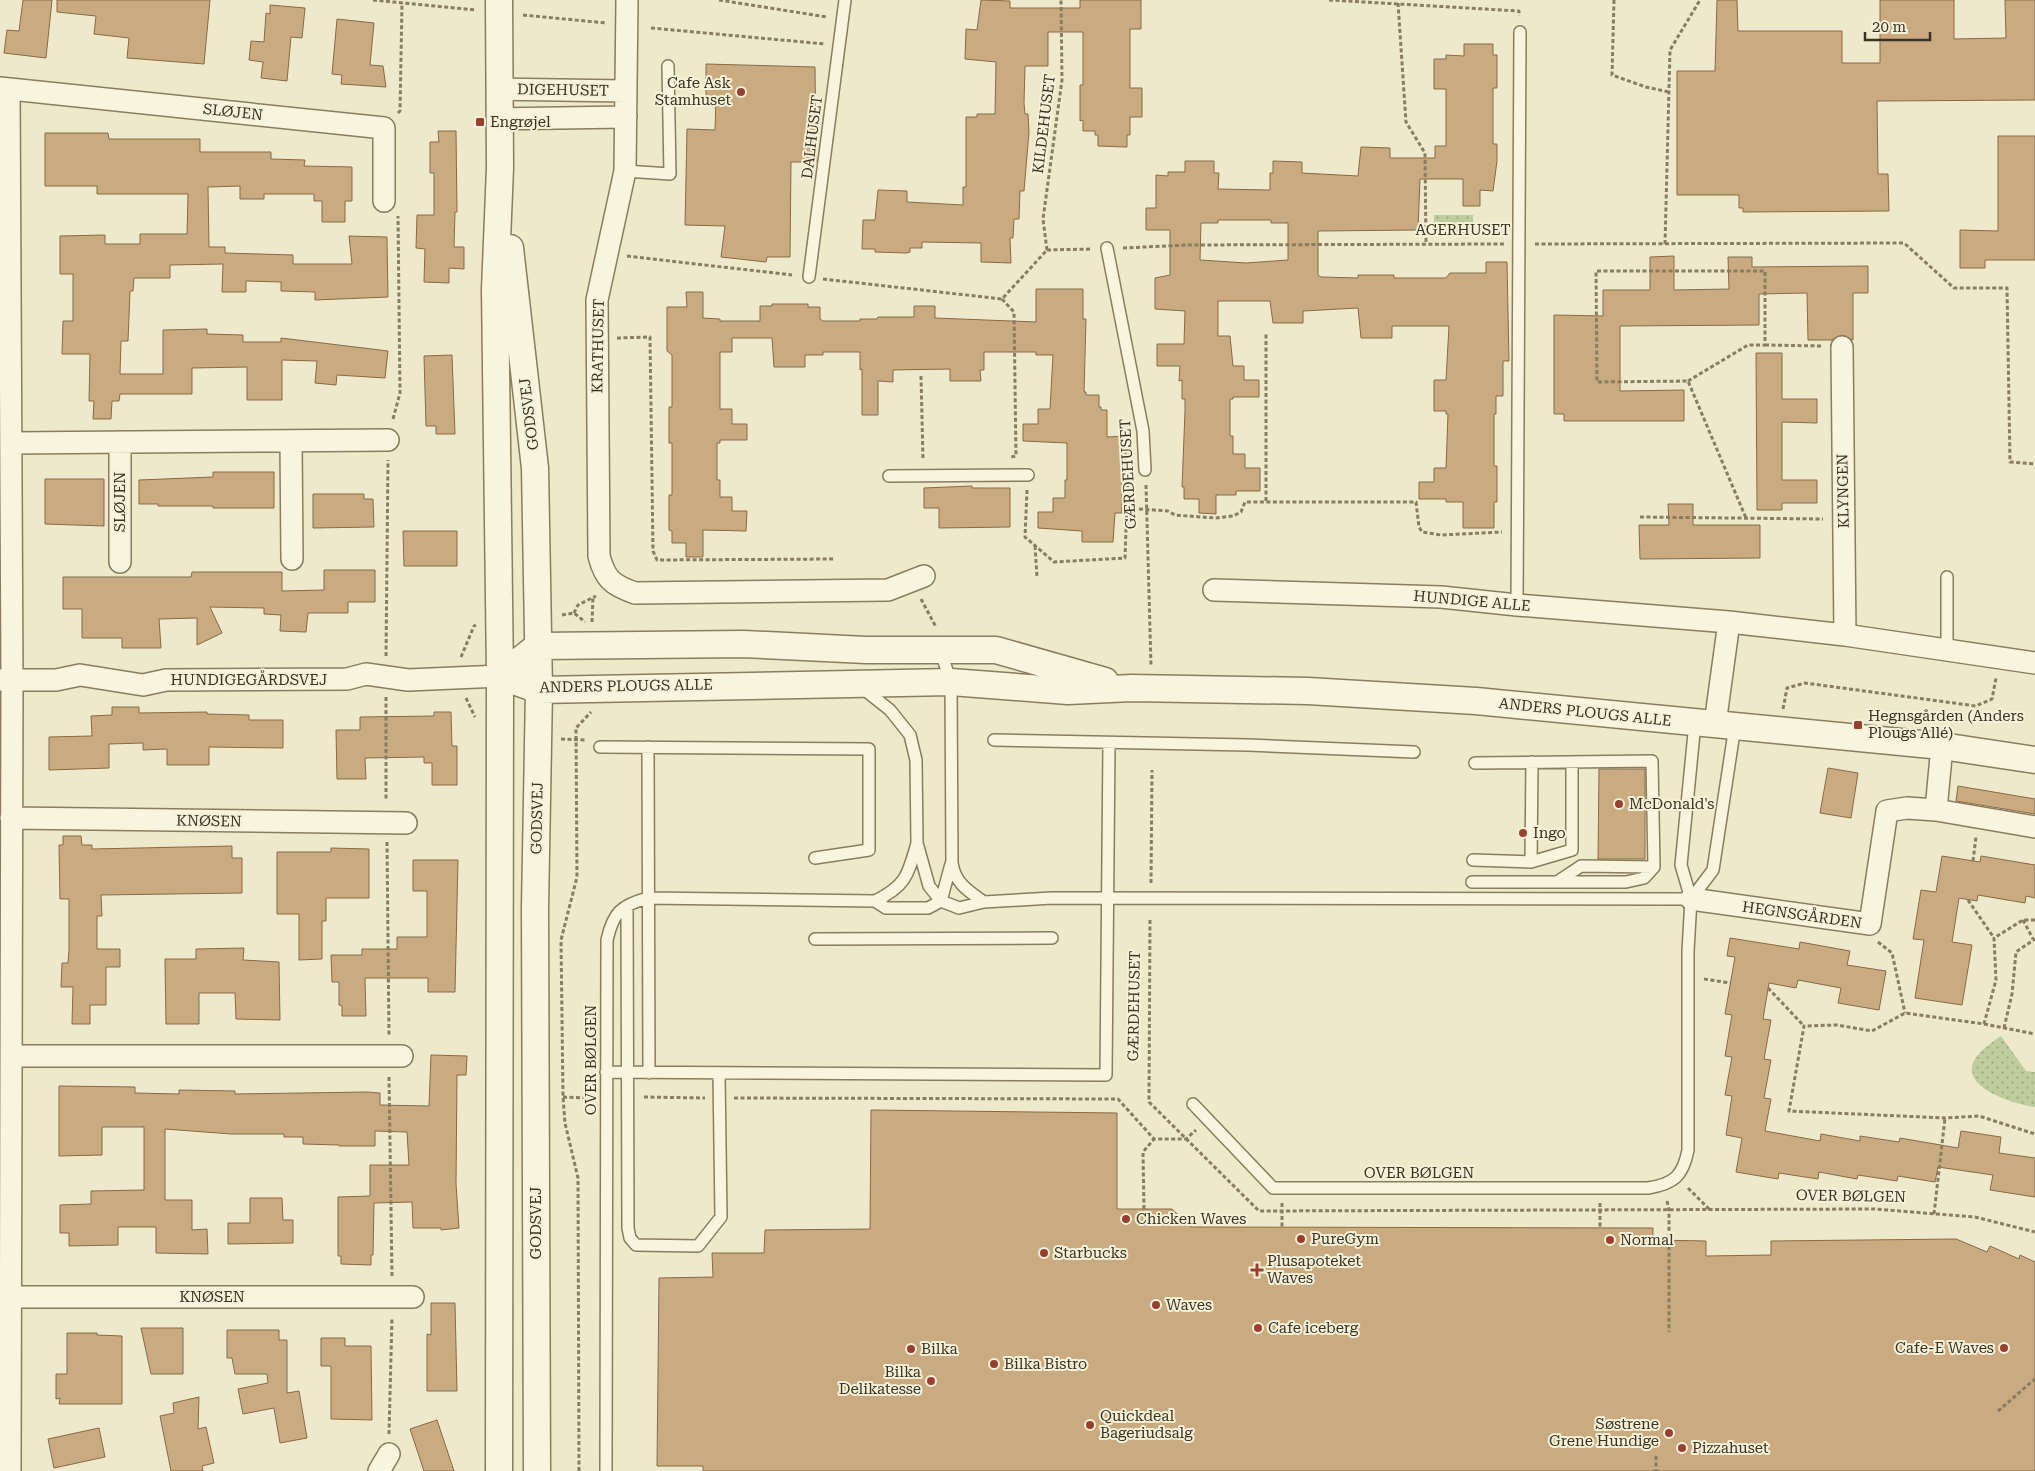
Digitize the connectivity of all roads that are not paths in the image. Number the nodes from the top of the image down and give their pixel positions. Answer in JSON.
{"nodes":[{"id":1,"x":626,"y":0,"type":"edge"},
{"id":2,"x":845,"y":0,"type":"edge"},
{"id":3,"x":497,"y":8,"type":"edge"},
{"id":4,"x":1520,"y":32,"type":"road end"},
{"id":5,"x":668,"y":66,"type":"dead end"},
{"id":6,"x":5,"y":88,"type":"edge"},
{"id":7,"x":499,"y":89,"type":"junction"},
{"id":8,"x":626,"y":91,"type":"junction"},
{"id":9,"x":626,"y":117,"type":"junction"},
{"id":10,"x":500,"y":119,"type":"junction"},
{"id":11,"x":500,"y":168,"type":"junction"},
{"id":12,"x":625,"y":171,"type":"junction"},
{"id":13,"x":384,"y":201,"type":"dead end"},
{"id":14,"x":1107,"y":248,"type":"road end"},
{"id":15,"x":607,"y":253,"type":"joint"},
{"id":16,"x":809,"y":277,"type":"road end"},
{"id":17,"x":5,"y":306,"type":"edge"},
{"id":18,"x":1842,"y":347,"type":"road end"},
{"id":19,"x":388,"y":440,"type":"dead end"},
{"id":20,"x":291,"y":441,"type":"junction"},
{"id":21,"x":120,"y":442,"type":"junction"},
{"id":22,"x":11,"y":443,"type":"junction"},
{"id":23,"x":1146,"y":470,"type":"road end"},
{"id":24,"x":1028,"y":475,"type":"road end"},
{"id":25,"x":889,"y":476,"type":"dead end"},
{"id":26,"x":6,"y":531,"type":"edge"},
{"id":27,"x":292,"y":559,"type":"dead end"},
{"id":28,"x":120,"y":562,"type":"dead end"},
{"id":29,"x":1947,"y":577,"type":"dead end"},
{"id":30,"x":918,"y":579,"type":"road end"},
{"id":31,"x":1214,"y":590,"type":"dead end"},
{"id":32,"x":1517,"y":605,"type":"junction"},
{"id":33,"x":1729,"y":622,"type":"junction"},
{"id":34,"x":1845,"y":635,"type":"junction"},
{"id":35,"x":538,"y":646,"type":"junction"},
{"id":36,"x":944,"y":649,"type":"junction"},
{"id":37,"x":1947,"y":650,"type":"junction"},
{"id":38,"x":2035,"y":663,"type":"edge"},
{"id":39,"x":500,"y":676,"type":"junction"},
{"id":40,"x":6,"y":680,"type":"edge"},
{"id":41,"x":1142,"y":680,"type":"junction"},
{"id":42,"x":951,"y":682,"type":"junction"},
{"id":43,"x":857,"y":684,"type":"junction"},
{"id":44,"x":539,"y":690,"type":"junction"},
{"id":45,"x":1715,"y":724,"type":"junction"},
{"id":46,"x":994,"y":740,"type":"dead end"},
{"id":47,"x":1109,"y":743,"type":"junction"},
{"id":48,"x":1942,"y":746,"type":"junction"},
{"id":49,"x":600,"y":747,"type":"dead end"},
{"id":50,"x":648,"y":747,"type":"junction"},
{"id":51,"x":1414,"y":752,"type":"dead end"},
{"id":52,"x":2035,"y":760,"type":"edge"},
{"id":53,"x":1532,"y":762,"type":"junction"},
{"id":54,"x":1578,"y":762,"type":"junction"},
{"id":55,"x":1475,"y":763,"type":"dead end"},
{"id":56,"x":1936,"y":810,"type":"junction"},
{"id":57,"x":11,"y":818,"type":"junction"},
{"id":58,"x":406,"y":823,"type":"dead end"},
{"id":59,"x":2035,"y":827,"type":"edge"},
{"id":60,"x":917,"y":843,"type":"junction"},
{"id":61,"x":815,"y":858,"type":"dead end"},
{"id":62,"x":1473,"y":860,"type":"dead end"},
{"id":63,"x":1531,"y":862,"type":"junction"},
{"id":64,"x":952,"y":863,"type":"junction"},
{"id":65,"x":1654,"y":867,"type":"junction"},
{"id":66,"x":1472,"y":882,"type":"dead end"},
{"id":67,"x":1557,"y":882,"type":"junction"},
{"id":68,"x":648,"y":898,"type":"junction"},
{"id":69,"x":1108,"y":898,"type":"junction"},
{"id":70,"x":1691,"y":899,"type":"junction"},
{"id":71,"x":875,"y":901,"type":"junction"},
{"id":72,"x":941,"y":901,"type":"junction"},
{"id":73,"x":984,"y":902,"type":"junction"},
{"id":74,"x":627,"y":906,"type":"junction"},
{"id":75,"x":1052,"y":938,"type":"dead end"},
{"id":76,"x":815,"y":939,"type":"dead end"},
{"id":77,"x":6,"y":958,"type":"edge"},
{"id":78,"x":11,"y":1056,"type":"junction"},
{"id":79,"x":402,"y":1056,"type":"dead end"},
{"id":80,"x":606,"y":1072,"type":"junction"},
{"id":81,"x":627,"y":1072,"type":"junction"},
{"id":82,"x":719,"y":1072,"type":"junction"},
{"id":83,"x":648,"y":1073,"type":"junction"},
{"id":84,"x":1193,"y":1104,"type":"dead end"},
{"id":85,"x":5,"y":1221,"type":"edge"},
{"id":86,"x":11,"y":1297,"type":"junction"},
{"id":87,"x":414,"y":1297,"type":"dead end"},
{"id":88,"x":10,"y":1471,"type":"edge"},
{"id":89,"x":499,"y":1471,"type":"edge"},
{"id":90,"x":537,"y":1471,"type":"edge"},
{"id":91,"x":606,"y":1471,"type":"edge"}],
"edges":[{"from":1,"to":8,"type":"street","name":"DIGEHUSET"},
{"from":2,"to":16,"type":"lane","name":"DALHUSET"},
{"from":3,"to":7,"type":"street","name":"GODSVEJ"},
{"from":4,"to":32,"type":"lane","name":"AGERHUSET"},
{"from":5,"to":12,"type":"lane"},
{"from":6,"to":13,"type":"street","name":"SLØJEN"},
{"from":6,"to":17,"type":"street","name":"SLØJEN"},
{"from":7,"to":8,"type":"street","name":"DIGEHUSET"},
{"from":7,"to":10,"type":"street","name":"GODSVEJ"},
{"from":8,"to":9,"type":"street","name":"DIGEHUSET"},
{"from":9,"to":10,"type":"street"},
{"from":9,"to":12,"type":"street","name":"DIGEHUSET"},
{"from":10,"to":11,"type":"street","name":"GODSVEJ"},
{"from":11,"to":35,"type":"street","name":"GODSVEJ"},
{"from":11,"to":39,"type":"street","name":"GODSVEJ"},
{"from":12,"to":15,"type":"street","name":"DIGEHUSET"},
{"from":14,"to":23,"type":"lane","name":"GÆRDEHUSET"},
{"from":15,"to":30,"type":"street","name":"KRATHUSET"},
{"from":17,"to":22,"type":"street","name":"SLØJEN"},
{"from":18,"to":34,"type":"street","name":"KLYNGEN"},
{"from":19,"to":20,"type":"street"},
{"from":20,"to":21,"type":"street"},
{"from":20,"to":27,"type":"street"},
{"from":21,"to":22,"type":"street"},
{"from":21,"to":28,"type":"street","name":"SLØJEN"},
{"from":22,"to":26,"type":"street","name":"SLØJEN"},
{"from":24,"to":25,"type":"lane"},
{"from":26,"to":40,"type":"street","name":"SLØJEN"},
{"from":29,"to":37,"type":"lane"},
{"from":31,"to":32,"type":"street","name":"HUNDIGE ALLE"},
{"from":32,"to":33,"type":"street","name":"HUNDIGE ALLE"},
{"from":33,"to":34,"type":"street","name":"HUNDIGE ALLE"},
{"from":33,"to":45,"type":"street"},
{"from":34,"to":37,"type":"street","name":"HUNDIGE ALLE"},
{"from":35,"to":36,"type":"street","name":"ANDERS PLOUGS ALLE"},
{"from":35,"to":39,"type":"street"},
{"from":35,"to":44,"type":"street","name":"GODSVEJ"},
{"from":36,"to":41,"type":"street","name":"ANDERS PLOUGS ALLE"},
{"from":36,"to":42,"type":"lane"},
{"from":37,"to":38,"type":"street","name":"HUNDIGE ALLE"},
{"from":39,"to":40,"type":"street","name":"HUNDIGEGÅRDSVEJ"},
{"from":39,"to":44,"type":"street","name":"ANDERS PLOUGS ALLE"},
{"from":39,"to":89,"type":"street","name":"GODSVEJ"},
{"from":40,"to":57,"type":"street"},
{"from":41,"to":42,"type":"street","name":"ANDERS PLOUGS ALLE"},
{"from":41,"to":45,"type":"street","name":"ANDERS PLOUGS ALLE"},
{"from":42,"to":43,"type":"street","name":"ANDERS PLOUGS ALLE"},
{"from":42,"to":64,"type":"lane"},
{"from":43,"to":44,"type":"street","name":"ANDERS PLOUGS ALLE"},
{"from":43,"to":60,"type":"lane"},
{"from":44,"to":90,"type":"street","name":"GODSVEJ"},
{"from":45,"to":48,"type":"street","name":"ANDERS PLOUGS ALLE"},
{"from":45,"to":70,"type":"lane"},
{"from":45,"to":70,"type":"lane"},
{"from":46,"to":47,"type":"lane"},
{"from":47,"to":51,"type":"lane"},
{"from":47,"to":69,"type":"lane"},
{"from":48,"to":52,"type":"street","name":"ANDERS PLOUGS ALLE"},
{"from":48,"to":56,"type":"street"},
{"from":49,"to":50,"type":"lane"},
{"from":50,"to":61,"type":"lane"},
{"from":50,"to":68,"type":"lane"},
{"from":53,"to":54,"type":"lane"},
{"from":53,"to":55,"type":"lane"},
{"from":53,"to":63,"type":"lane"},
{"from":54,"to":63,"type":"lane"},
{"from":54,"to":65,"type":"lane"},
{"from":56,"to":59,"type":"street","name":"HEGNSGÅRDEN"},
{"from":56,"to":70,"type":"street","name":"HEGNSGÅRDEN"},
{"from":57,"to":58,"type":"street","name":"KNØSEN"},
{"from":57,"to":77,"type":"street"},
{"from":60,"to":71,"type":"lane"},
{"from":60,"to":72,"type":"lane"},
{"from":62,"to":63,"type":"lane"},
{"from":64,"to":72,"type":"lane"},
{"from":64,"to":73,"type":"lane"},
{"from":65,"to":67,"type":"lane"},
{"from":65,"to":67,"type":"lane"},
{"from":66,"to":67,"type":"lane"},
{"from":68,"to":71,"type":"lane","name":"OVER BØLGEN"},
{"from":68,"to":74,"type":"lane","name":"OVER BØLGEN"},
{"from":68,"to":83,"type":"lane"},
{"from":69,"to":70,"type":"lane"},
{"from":69,"to":73,"type":"lane"},
{"from":69,"to":82,"type":"lane"},
{"from":70,"to":84,"type":"lane","name":"OVER BØLGEN"},
{"from":71,"to":72,"type":"lane"},
{"from":72,"to":73,"type":"lane"},
{"from":74,"to":80,"type":"lane","name":"OVER BØLGEN"},
{"from":74,"to":81,"type":"lane"},
{"from":75,"to":76,"type":"lane"},
{"from":77,"to":78,"type":"street"},
{"from":78,"to":79,"type":"street"},
{"from":78,"to":85,"type":"street"},
{"from":80,"to":81,"type":"lane"},
{"from":80,"to":91,"type":"lane","name":"OVER BØLGEN"},
{"from":81,"to":82,"type":"lane"},
{"from":81,"to":83,"type":"lane"},
{"from":82,"to":83,"type":"lane"},
{"from":85,"to":86,"type":"street"},
{"from":86,"to":87,"type":"street","name":"KNØSEN"},
{"from":86,"to":88,"type":"street"}]}
